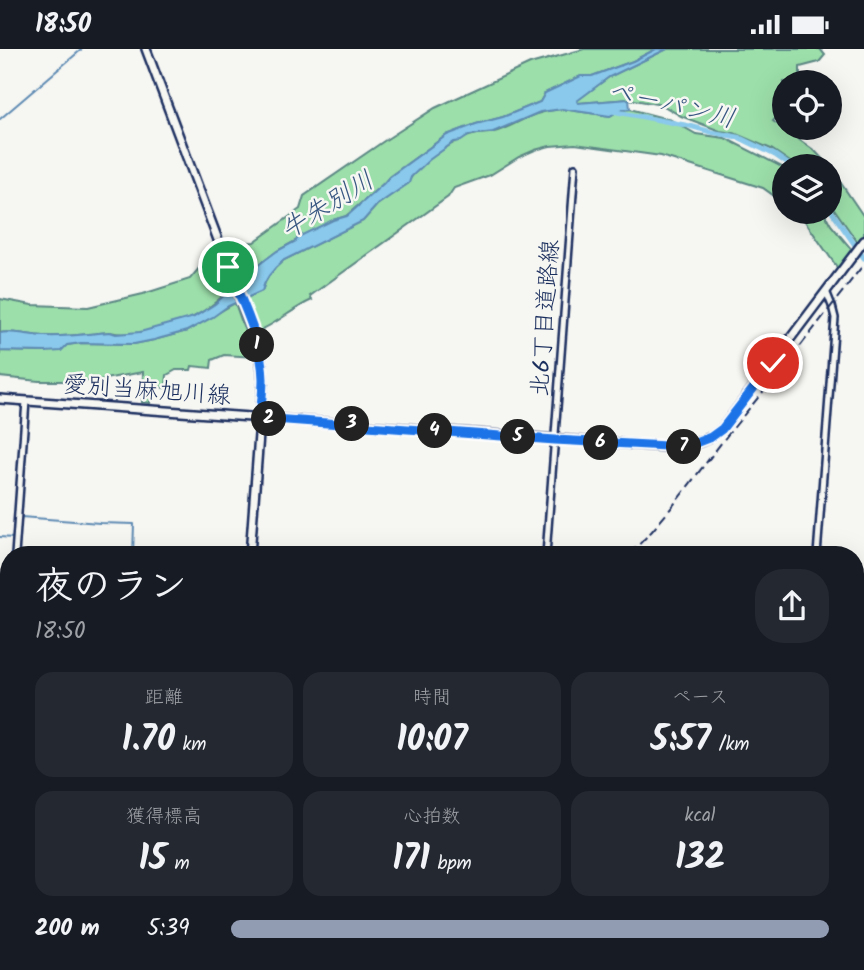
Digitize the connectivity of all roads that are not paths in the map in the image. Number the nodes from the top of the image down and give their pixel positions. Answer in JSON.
{"nodes":[{"id":1,"x":144,"y":49,"type":"edge"},
{"id":2,"x":575,"y":167,"type":"dead end"},
{"id":3,"x":864,"y":241,"type":"edge"},
{"id":4,"x":826,"y":291,"type":"junction"},
{"id":5,"x":0,"y":399,"type":"edge"},
{"id":6,"x":26,"y":401,"type":"junction"},
{"id":7,"x":258,"y":418,"type":"junction"},
{"id":8,"x":555,"y":440,"type":"junction"},
{"id":9,"x":16,"y":546,"type":"edge"},
{"id":10,"x":249,"y":546,"type":"edge"},
{"id":11,"x":547,"y":546,"type":"edge"},
{"id":12,"x":818,"y":546,"type":"edge"}],
"edges":[{"from":1,"to":7,"type":"main road"},
{"from":2,"to":8,"type":"street","name":"北6丁目道路線"},
{"from":3,"to":4,"type":"main road","name":"愛別当麻旭川線"},
{"from":4,"to":8,"type":"main road","name":"愛別当麻旭川線"},
{"from":4,"to":12,"type":"street"},
{"from":5,"to":6,"type":"main road","name":"愛別当麻旭川線"},
{"from":6,"to":7,"type":"main road","name":"愛別当麻旭川線"},
{"from":6,"to":9,"type":"street"},
{"from":7,"to":8,"type":"main road","name":"愛別当麻旭川線"},
{"from":7,"to":10,"type":"main road"},
{"from":8,"to":11,"type":"street","name":"北6丁目道路線"}]}
